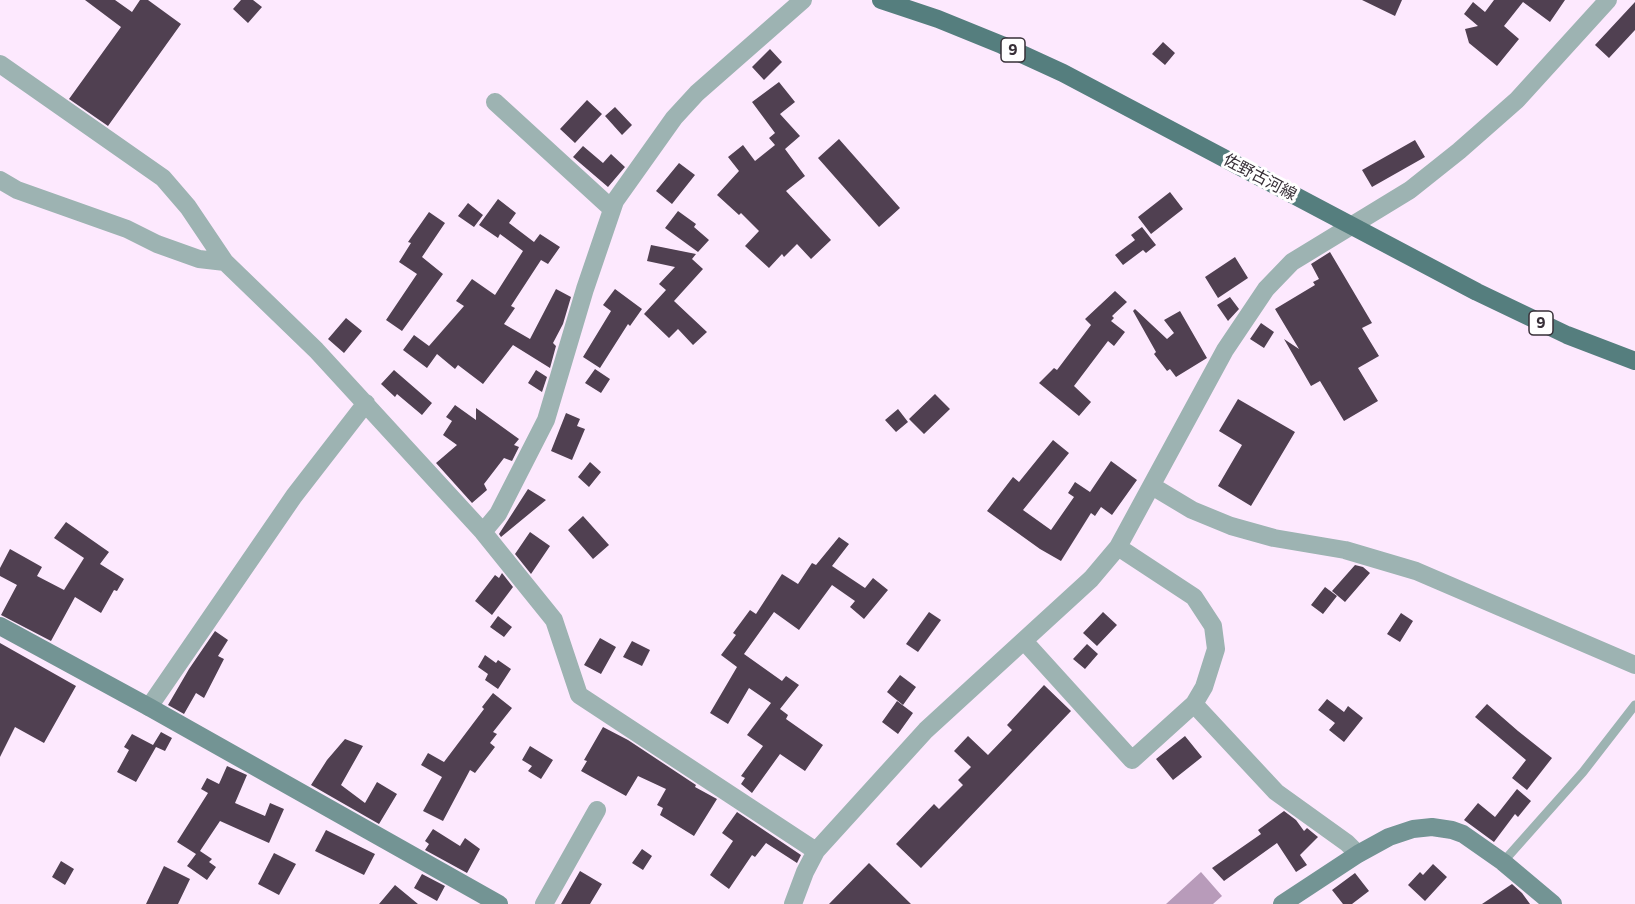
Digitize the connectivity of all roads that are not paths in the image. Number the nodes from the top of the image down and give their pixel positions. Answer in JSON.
{"nodes":[{"id":1,"x":803,"y":0,"type":"edge"},
{"id":2,"x":881,"y":0,"type":"edge"},
{"id":3,"x":1608,"y":0,"type":"edge"},
{"id":4,"x":0,"y":64,"type":"edge"},
{"id":5,"x":495,"y":102,"type":"dead end"},
{"id":6,"x":0,"y":180,"type":"edge"},
{"id":7,"x":612,"y":210,"type":"junction"},
{"id":8,"x":1352,"y":226,"type":"junction"},
{"id":9,"x":225,"y":262,"type":"junction"},
{"id":10,"x":1635,"y":361,"type":"edge"},
{"id":11,"x":366,"y":403,"type":"junction"},
{"id":12,"x":1152,"y":486,"type":"junction"},
{"id":13,"x":483,"y":532,"type":"junction"},
{"id":14,"x":1118,"y":548,"type":"junction"},
{"id":15,"x":0,"y":626,"type":"edge"},
{"id":16,"x":1024,"y":641,"type":"junction"},
{"id":17,"x":1635,"y":665,"type":"edge"},
{"id":18,"x":1194,"y":704,"type":"junction"},
{"id":19,"x":1635,"y":705,"type":"edge"},
{"id":20,"x":149,"y":707,"type":"junction"},
{"id":21,"x":597,"y":810,"type":"dead end"},
{"id":22,"x":816,"y":851,"type":"junction"},
{"id":23,"x":1358,"y":854,"type":"junction"},
{"id":24,"x":1503,"y":862,"type":"junction"},
{"id":25,"x":499,"y":904,"type":"edge"},
{"id":26,"x":544,"y":904,"type":"edge"},
{"id":27,"x":793,"y":904,"type":"edge"},
{"id":28,"x":1282,"y":904,"type":"edge"},
{"id":29,"x":1554,"y":904,"type":"edge"}],
"edges":[{"from":1,"to":7,"type":"street"},
{"from":2,"to":8,"type":"main road","name":"佐野古河線","number":"9"},
{"from":3,"to":8,"type":"street"},
{"from":4,"to":9,"type":"street"},
{"from":5,"to":7,"type":"street"},
{"from":6,"to":9,"type":"street"},
{"from":7,"to":13,"type":"street"},
{"from":8,"to":10,"type":"main road","name":"佐野古河線","number":"9"},
{"from":8,"to":12,"type":"street"},
{"from":9,"to":11,"type":"street"},
{"from":11,"to":13,"type":"street"},
{"from":11,"to":20,"type":"street"},
{"from":12,"to":14,"type":"street"},
{"from":12,"to":17,"type":"street"},
{"from":13,"to":22,"type":"street"},
{"from":14,"to":16,"type":"street"},
{"from":14,"to":18,"type":"street"},
{"from":15,"to":20,"type":"street"},
{"from":16,"to":18,"type":"street"},
{"from":16,"to":22,"type":"street"},
{"from":18,"to":23,"type":"street"},
{"from":19,"to":24,"type":"lane"},
{"from":20,"to":25,"type":"street"},
{"from":21,"to":26,"type":"street"},
{"from":22,"to":27,"type":"street"},
{"from":23,"to":24,"type":"street"},
{"from":23,"to":28,"type":"street"},
{"from":24,"to":29,"type":"street"}]}
